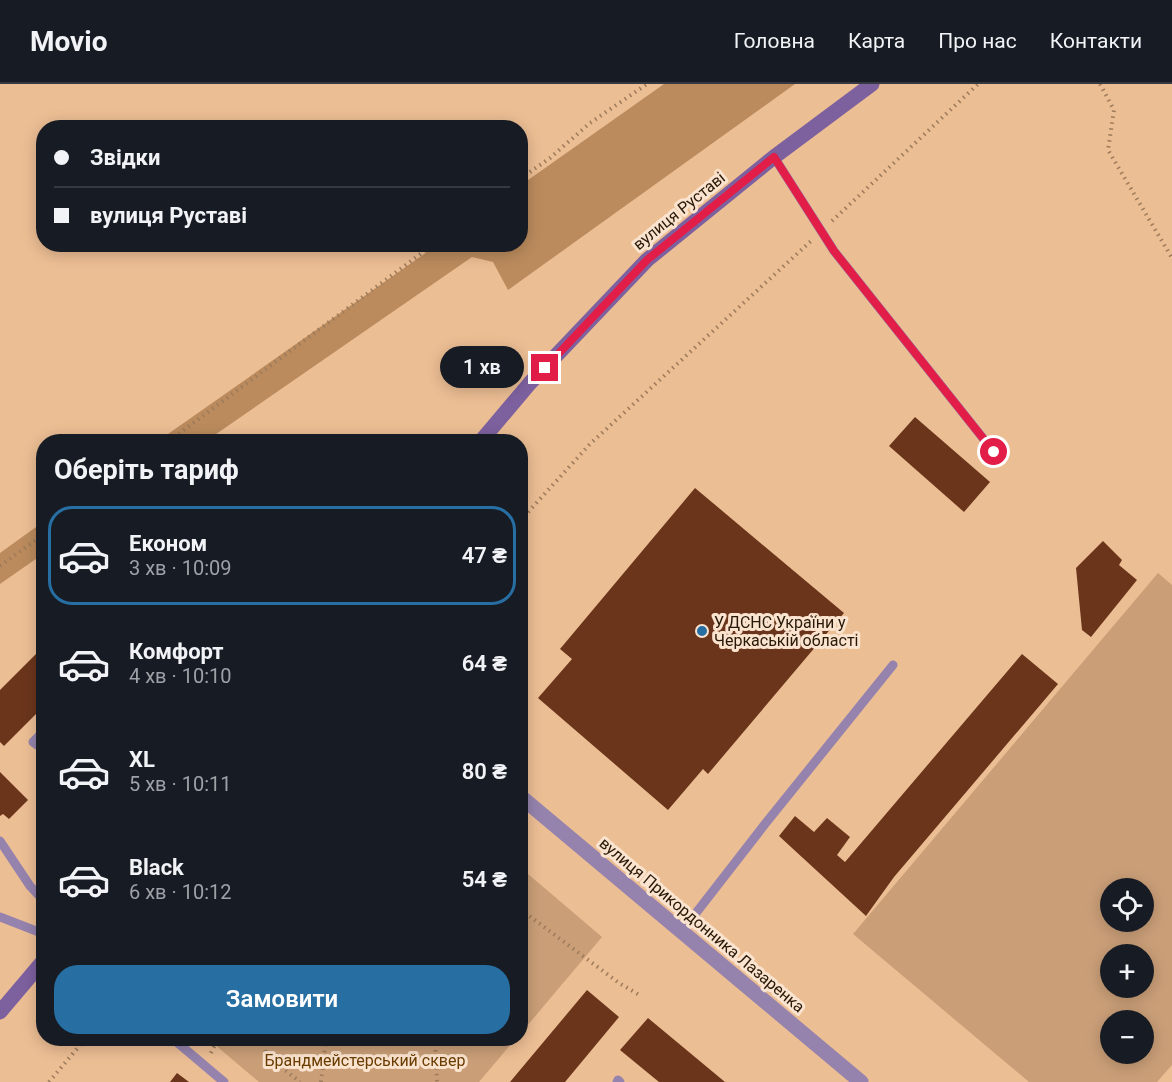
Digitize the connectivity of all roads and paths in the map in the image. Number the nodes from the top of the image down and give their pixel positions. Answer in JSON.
{"nodes":[{"id":1,"x":647,"y":84,"type":"edge"},
{"id":2,"x":872,"y":84,"type":"edge"},
{"id":3,"x":978,"y":84,"type":"edge"},
{"id":4,"x":1100,"y":84,"type":"edge"},
{"id":5,"x":774,"y":157,"type":"junction"},
{"id":6,"x":528,"y":173,"type":"edge"},
{"id":7,"x":822,"y":231,"type":"junction"},
{"id":8,"x":423,"y":252,"type":"edge"},
{"id":9,"x":1172,"y":258,"type":"edge"},
{"id":10,"x":178,"y":434,"type":"edge"},
{"id":11,"x":487,"y":434,"type":"edge"},
{"id":12,"x":994,"y":452,"type":"dead end"},
{"id":13,"x":528,"y":512,"type":"edge"},
{"id":14,"x":36,"y":540,"type":"edge"},
{"id":15,"x":0,"y":566,"type":"edge"},
{"id":16,"x":893,"y":665,"type":"dead end"},
{"id":17,"x":528,"y":803,"type":"edge"},
{"id":18,"x":0,"y":841,"type":"edge"},
{"id":19,"x":528,"y":866,"type":"edge"},
{"id":20,"x":532,"y":866,"type":"dead end"},
{"id":21,"x":36,"y":892,"type":"edge"},
{"id":22,"x":528,"y":916,"type":"edge"},
{"id":23,"x":0,"y":917,"type":"edge"},
{"id":24,"x":36,"y":931,"type":"edge"},
{"id":25,"x":682,"y":932,"type":"junction"},
{"id":26,"x":36,"y":969,"type":"edge"},
{"id":27,"x":641,"y":996,"type":"dead end"},
{"id":28,"x":0,"y":1012,"type":"edge"},
{"id":29,"x":79,"y":1046,"type":"edge"},
{"id":30,"x":181,"y":1046,"type":"edge"},
{"id":31,"x":265,"y":1046,"type":"edge"},
{"id":32,"x":325,"y":1046,"type":"edge"},
{"id":33,"x":435,"y":1046,"type":"edge"},
{"id":34,"x":49,"y":1082,"type":"edge"},
{"id":35,"x":224,"y":1082,"type":"edge"},
{"id":36,"x":300,"y":1082,"type":"edge"},
{"id":37,"x":321,"y":1082,"type":"edge"},
{"id":38,"x":437,"y":1082,"type":"edge"},
{"id":39,"x":861,"y":1082,"type":"edge"}],
"edges":[{"from":1,"to":6,"type":"path"},
{"from":2,"to":5,"type":"main road","name":"вулиця Руставі"},
{"from":3,"to":7,"type":"path"},
{"from":4,"to":9,"type":"path"},
{"from":5,"to":7,"type":"lane"},
{"from":5,"to":11,"type":"main road","name":"вулиця Руставі"},
{"from":7,"to":12,"type":"lane"},
{"from":7,"to":13,"type":"path"},
{"from":8,"to":10,"type":"path"},
{"from":14,"to":15,"type":"path"},
{"from":16,"to":25,"type":"lane"},
{"from":17,"to":25,"type":"street","name":"вулиця Прикордонника Лазаренка"},
{"from":18,"to":21,"type":"lane"},
{"from":19,"to":20,"type":"path"},
{"from":22,"to":27,"type":"path"},
{"from":23,"to":24,"type":"lane"},
{"from":25,"to":39,"type":"street","name":"вулиця Прикордонника Лазаренка"},
{"from":26,"to":28,"type":"main road"},
{"from":29,"to":34,"type":"path"},
{"from":30,"to":35,"type":"lane"},
{"from":31,"to":36,"type":"path"},
{"from":32,"to":37,"type":"path"},
{"from":33,"to":38,"type":"path"}]}
